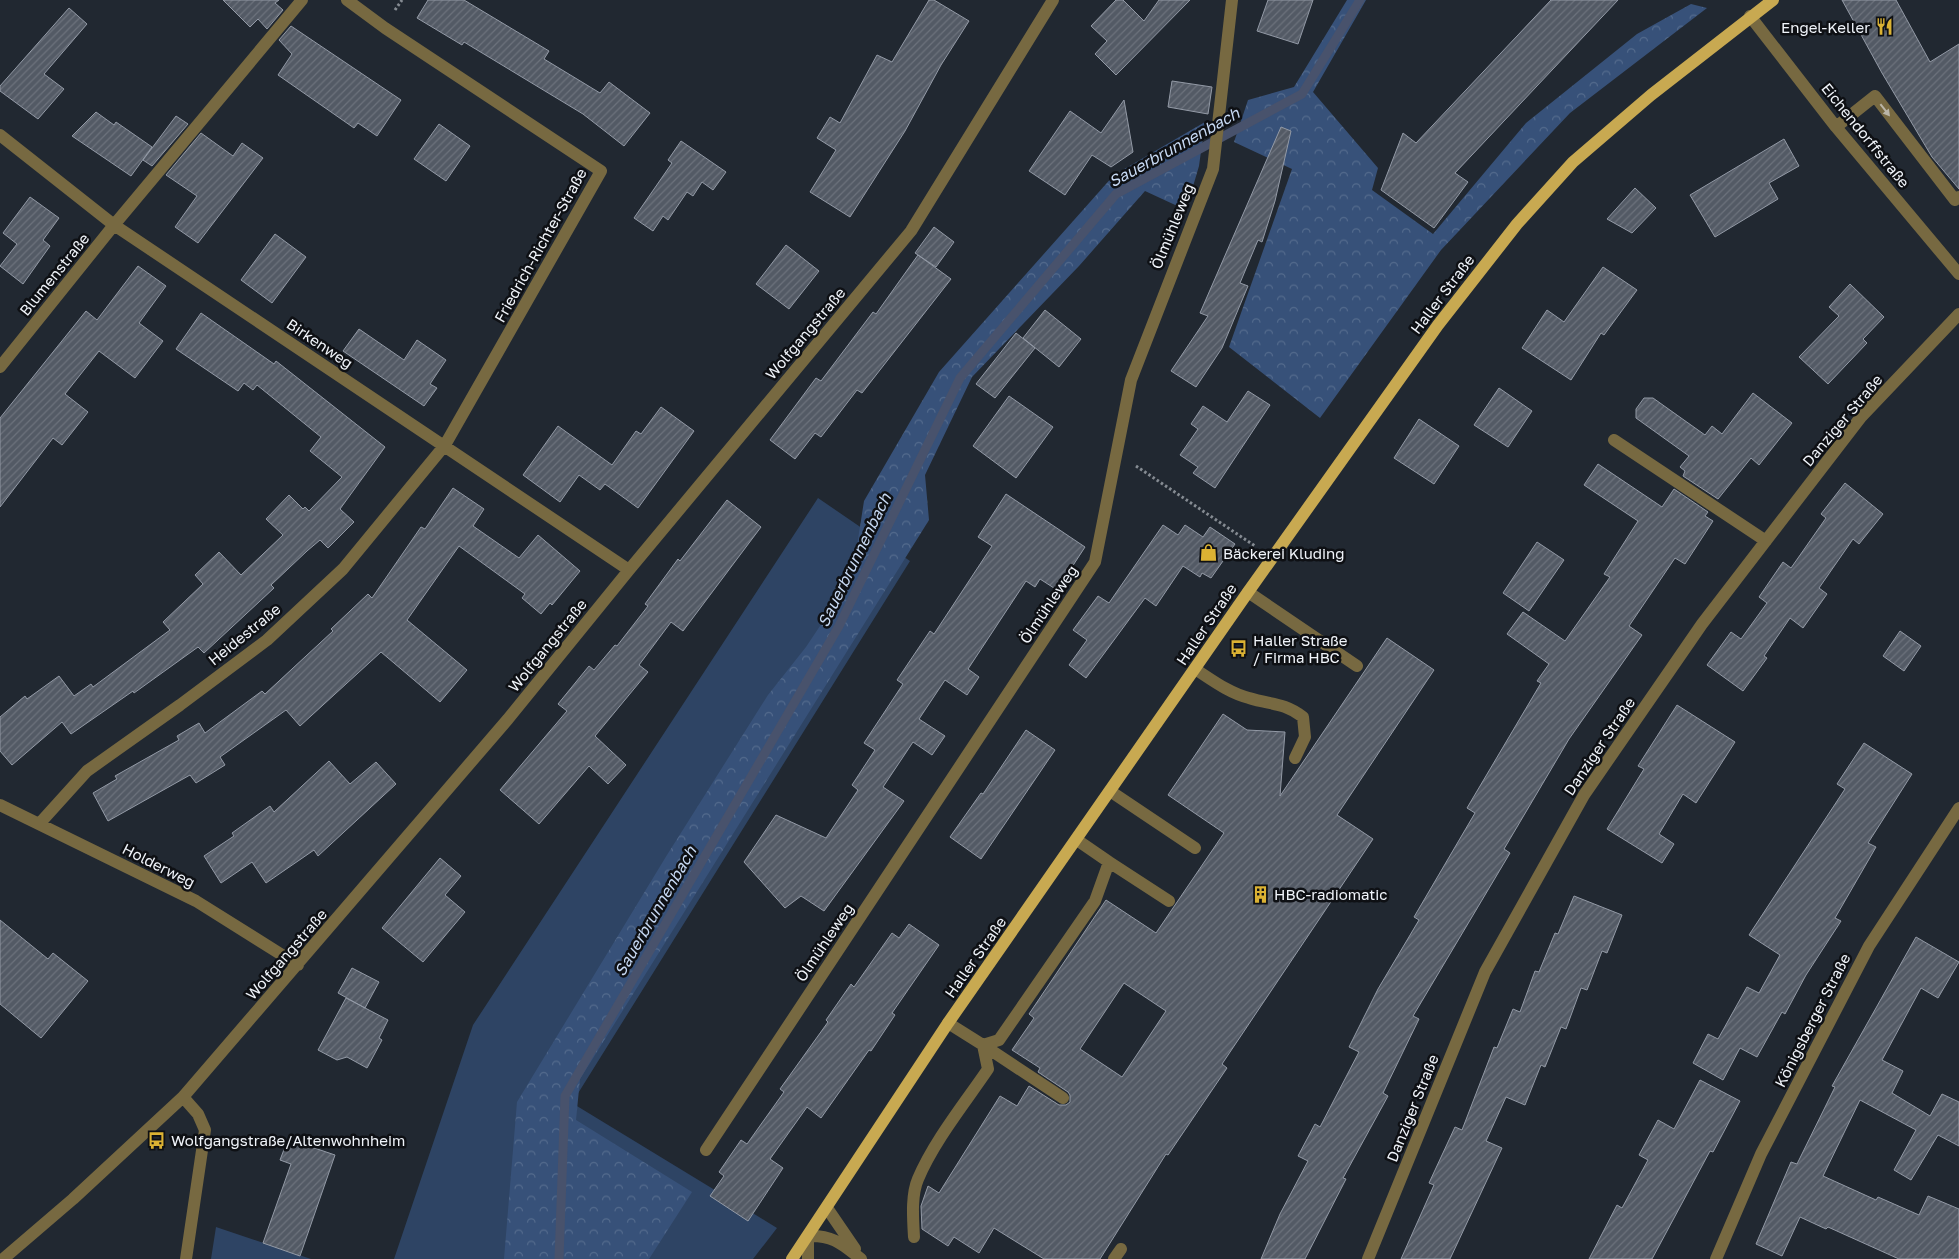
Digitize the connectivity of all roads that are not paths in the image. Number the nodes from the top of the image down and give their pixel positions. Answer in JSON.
{"nodes":[{"id":1,"x":302,"y":0,"type":"edge"},
{"id":2,"x":347,"y":0,"type":"edge"},
{"id":3,"x":1053,"y":0,"type":"edge"},
{"id":4,"x":1232,"y":0,"type":"edge"},
{"id":5,"x":1773,"y":0,"type":"edge"},
{"id":6,"x":1750,"y":16,"type":"junction"},
{"id":7,"x":1836,"y":127,"type":"junction"},
{"id":8,"x":0,"y":135,"type":"edge"},
{"id":9,"x":1958,"y":200,"type":"edge"},
{"id":10,"x":114,"y":225,"type":"junction"},
{"id":11,"x":1959,"y":274,"type":"edge"},
{"id":12,"x":1959,"y":314,"type":"edge"},
{"id":13,"x":0,"y":367,"type":"edge"},
{"id":14,"x":1614,"y":440,"type":"dead end"},
{"id":15,"x":445,"y":445,"type":"junction"},
{"id":16,"x":1766,"y":541,"type":"junction"},
{"id":17,"x":629,"y":570,"type":"junction"},
{"id":18,"x":1248,"y":592,"type":"junction"},
{"id":19,"x":1357,"y":666,"type":"dead end"},
{"id":20,"x":1195,"y":669,"type":"junction"},
{"id":21,"x":1295,"y":758,"type":"dead end"},
{"id":22,"x":1110,"y":791,"type":"junction"},
{"id":23,"x":0,"y":805,"type":"edge"},
{"id":24,"x":1959,"y":808,"type":"edge"},
{"id":25,"x":40,"y":823,"type":"junction"},
{"id":26,"x":1077,"y":840,"type":"junction"},
{"id":27,"x":1195,"y":848,"type":"dead end"},
{"id":28,"x":1110,"y":862,"type":"junction"},
{"id":29,"x":1169,"y":901,"type":"dead end"},
{"id":30,"x":298,"y":965,"type":"junction"},
{"id":31,"x":948,"y":1023,"type":"junction"},
{"id":32,"x":984,"y":1045,"type":"junction"},
{"id":33,"x":183,"y":1097,"type":"junction"},
{"id":34,"x":1063,"y":1098,"type":"dead end"},
{"id":35,"x":706,"y":1150,"type":"dead end"},
{"id":36,"x":827,"y":1208,"type":"junction"},
{"id":37,"x":808,"y":1236,"type":"junction"},
{"id":38,"x":914,"y":1237,"type":"dead end"},
{"id":39,"x":3,"y":1259,"type":"edge"},
{"id":40,"x":186,"y":1259,"type":"edge"},
{"id":41,"x":792,"y":1259,"type":"edge"},
{"id":42,"x":808,"y":1259,"type":"edge"},
{"id":43,"x":861,"y":1259,"type":"edge"},
{"id":44,"x":1368,"y":1259,"type":"edge"},
{"id":45,"x":1716,"y":1259,"type":"edge"}],
"edges":[{"from":1,"to":10,"type":"street","name":"Blumenstraße"},
{"from":2,"to":15,"type":"street","name":"Friedrich-Richter-Straße"},
{"from":3,"to":17,"type":"street","name":"Wolfgangstraße"},
{"from":4,"to":35,"type":"street","name":"Ölmühleweg"},
{"from":5,"to":6,"type":"main road","name":"Haller Straße"},
{"from":6,"to":7,"type":"street","name":"Eichendorffstraße"},
{"from":6,"to":18,"type":"main road","name":"Haller Straße"},
{"from":7,"to":9,"type":"street","one_way":true},
{"from":7,"to":11,"type":"street","name":"Eichendorffstraße"},
{"from":8,"to":10,"type":"street","name":"Birkenweg"},
{"from":10,"to":13,"type":"street","name":"Blumenstraße"},
{"from":10,"to":15,"type":"street","name":"Birkenweg"},
{"from":12,"to":16,"type":"street","name":"Danziger Straße"},
{"from":14,"to":16,"type":"street"},
{"from":15,"to":17,"type":"street","name":"Birkenweg"},
{"from":15,"to":25,"type":"street","name":"Heidestraße"},
{"from":16,"to":44,"type":"street","name":"Danziger Straße"},
{"from":17,"to":30,"type":"street","name":"Wolfgangstraße"},
{"from":18,"to":19,"type":"street"},
{"from":18,"to":20,"type":"main road","name":"Haller Straße"},
{"from":20,"to":21,"type":"street"},
{"from":20,"to":22,"type":"main road","name":"Haller Straße"},
{"from":22,"to":26,"type":"main road","name":"Haller Straße"},
{"from":22,"to":27,"type":"street"},
{"from":23,"to":25,"type":"street","name":"Holderweg"},
{"from":24,"to":45,"type":"street","name":"Königsberger Straße"},
{"from":25,"to":30,"type":"street","name":"Holderweg"},
{"from":26,"to":28,"type":"street"},
{"from":26,"to":31,"type":"main road","name":"Haller Straße"},
{"from":28,"to":29,"type":"street"},
{"from":28,"to":32,"type":"street"},
{"from":30,"to":33,"type":"street","name":"Wolfgangstraße"},
{"from":31,"to":32,"type":"street"},
{"from":31,"to":36,"type":"main road","name":"Haller Straße"},
{"from":32,"to":34,"type":"street"},
{"from":32,"to":38,"type":"street"},
{"from":33,"to":39,"type":"street","name":"Wolfgangstraße"},
{"from":33,"to":40,"type":"street"},
{"from":36,"to":37,"type":"main road","name":"Haller Straße"},
{"from":36,"to":43,"type":"street"},
{"from":37,"to":41,"type":"main road","name":"Haller Straße"},
{"from":37,"to":42,"type":"street"},
{"from":37,"to":43,"type":"street"}]}
